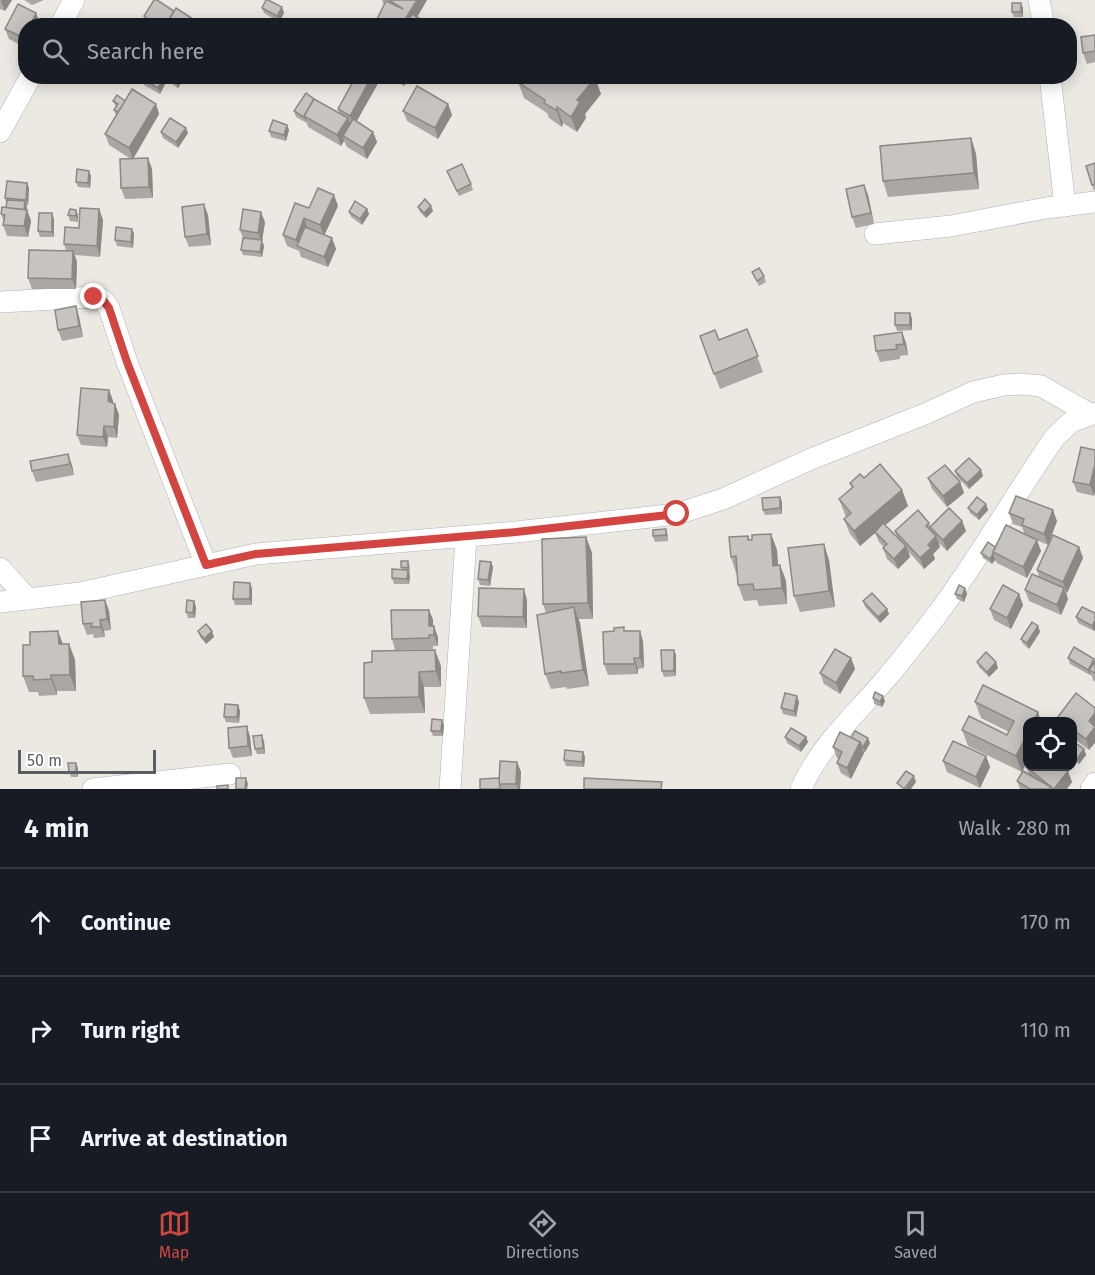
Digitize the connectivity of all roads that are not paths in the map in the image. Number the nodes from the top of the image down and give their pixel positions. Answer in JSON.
{"nodes":[{"id":1,"x":74,"y":0,"type":"edge"},
{"id":2,"x":1039,"y":0,"type":"edge"},
{"id":3,"x":64,"y":18,"type":"edge"},
{"id":4,"x":1042,"y":18,"type":"edge"},
{"id":5,"x":27,"y":84,"type":"edge"},
{"id":6,"x":1051,"y":84,"type":"edge"},
{"id":7,"x":0,"y":132,"type":"edge"},
{"id":8,"x":1095,"y":202,"type":"edge"},
{"id":9,"x":1065,"y":206,"type":"junction"},
{"id":10,"x":874,"y":234,"type":"dead end"},
{"id":11,"x":0,"y":302,"type":"edge"},
{"id":12,"x":1093,"y":413,"type":"edge"},
{"id":13,"x":466,"y":537,"type":"junction"},
{"id":14,"x":206,"y":565,"type":"junction"},
{"id":15,"x":0,"y":568,"type":"edge"},
{"id":16,"x":28,"y":599,"type":"junction"},
{"id":17,"x":0,"y":602,"type":"edge"},
{"id":18,"x":230,"y":774,"type":"dead end"},
{"id":19,"x":1095,"y":783,"type":"edge"},
{"id":20,"x":93,"y":789,"type":"edge"},
{"id":21,"x":450,"y":789,"type":"edge"},
{"id":22,"x":801,"y":789,"type":"edge"},
{"id":23,"x":1090,"y":789,"type":"edge"}],
"edges":[{"from":1,"to":3,"type":"street"},
{"from":2,"to":4,"type":"street"},
{"from":5,"to":7,"type":"street"},
{"from":6,"to":9,"type":"street"},
{"from":8,"to":9,"type":"street"},
{"from":9,"to":10,"type":"street"},
{"from":11,"to":14,"type":"street"},
{"from":12,"to":13,"type":"street"},
{"from":12,"to":22,"type":"street"},
{"from":13,"to":14,"type":"street"},
{"from":13,"to":21,"type":"street"},
{"from":14,"to":16,"type":"street"},
{"from":15,"to":16,"type":"street"},
{"from":16,"to":17,"type":"street"},
{"from":18,"to":20,"type":"street"},
{"from":19,"to":23,"type":"street"}]}
